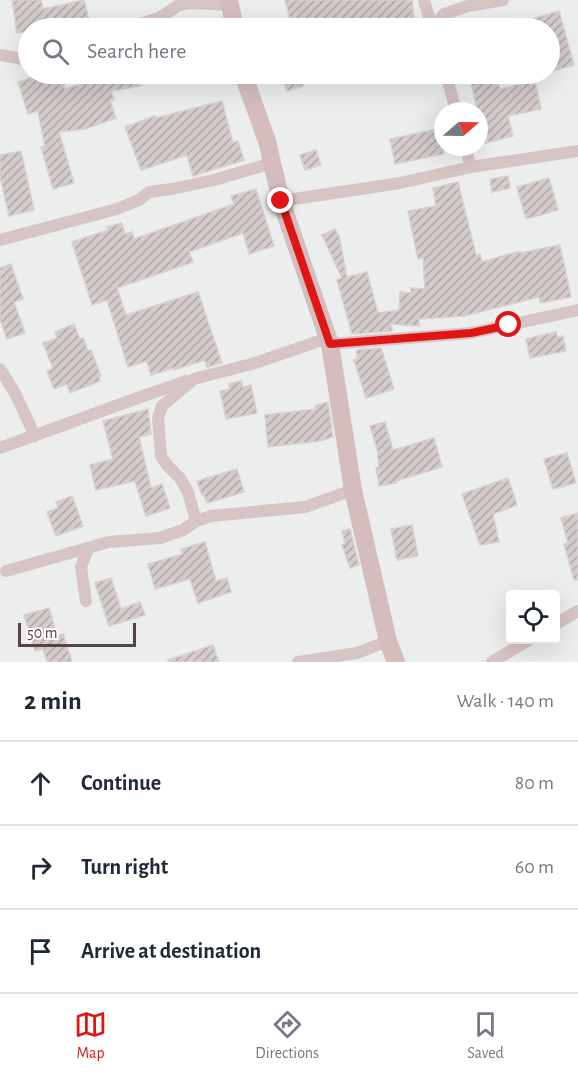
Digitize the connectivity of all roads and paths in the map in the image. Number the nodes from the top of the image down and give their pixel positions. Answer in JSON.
{"nodes":[{"id":1,"x":503,"y":0,"type":"edge"},
{"id":2,"x":230,"y":2,"type":"edge"},
{"id":3,"x":425,"y":3,"type":"edge"},
{"id":4,"x":444,"y":14,"type":"junction"},
{"id":5,"x":159,"y":18,"type":"edge"},
{"id":6,"x":233,"y":18,"type":"edge"},
{"id":7,"x":430,"y":18,"type":"edge"},
{"id":8,"x":441,"y":18,"type":"edge"},
{"id":9,"x":0,"y":55,"type":"edge"},
{"id":10,"x":18,"y":58,"type":"edge"},
{"id":11,"x":246,"y":84,"type":"edge"},
{"id":12,"x":449,"y":84,"type":"edge"},
{"id":13,"x":454,"y":102,"type":"edge"},
{"id":14,"x":578,"y":151,"type":"edge"},
{"id":15,"x":468,"y":156,"type":"edge"},
{"id":16,"x":272,"y":163,"type":"junction"},
{"id":17,"x":471,"y":167,"type":"junction"},
{"id":18,"x":281,"y":201,"type":"junction"},
{"id":19,"x":0,"y":240,"type":"edge"},
{"id":20,"x":578,"y":310,"type":"edge"},
{"id":21,"x":329,"y":341,"type":"junction"},
{"id":22,"x":1,"y":366,"type":"edge"},
{"id":23,"x":203,"y":376,"type":"junction"},
{"id":24,"x":35,"y":436,"type":"junction"},
{"id":25,"x":0,"y":448,"type":"edge"},
{"id":26,"x":353,"y":490,"type":"junction"},
{"id":27,"x":196,"y":521,"type":"junction"},
{"id":28,"x":88,"y":549,"type":"junction"},
{"id":29,"x":6,"y":571,"type":"dead end"},
{"id":30,"x":86,"y":601,"type":"dead end"},
{"id":31,"x":578,"y":611,"type":"edge"},
{"id":32,"x":560,"y":621,"type":"edge"},
{"id":33,"x":388,"y":641,"type":"junction"},
{"id":34,"x":521,"y":644,"type":"edge"},
{"id":35,"x":298,"y":662,"type":"edge"},
{"id":36,"x":396,"y":662,"type":"edge"},
{"id":37,"x":492,"y":662,"type":"edge"}],
"edges":[{"from":1,"to":4,"type":"street"},
{"from":2,"to":5,"type":"street"},
{"from":2,"to":6,"type":"street"},
{"from":3,"to":4,"type":"street"},
{"from":3,"to":7,"type":"street"},
{"from":4,"to":8,"type":"street"},
{"from":9,"to":10,"type":"street"},
{"from":11,"to":16,"type":"street"},
{"from":12,"to":13,"type":"street"},
{"from":14,"to":17,"type":"street"},
{"from":15,"to":17,"type":"street"},
{"from":16,"to":18,"type":"street"},
{"from":16,"to":19,"type":"street"},
{"from":17,"to":18,"type":"street"},
{"from":18,"to":21,"type":"street"},
{"from":20,"to":21,"type":"street"},
{"from":21,"to":23,"type":"street"},
{"from":21,"to":26,"type":"street"},
{"from":22,"to":24,"type":"street"},
{"from":23,"to":24,"type":"street"},
{"from":23,"to":27,"type":"street"},
{"from":24,"to":25,"type":"street"},
{"from":26,"to":27,"type":"street"},
{"from":26,"to":33,"type":"street"},
{"from":27,"to":28,"type":"street"},
{"from":28,"to":29,"type":"street"},
{"from":28,"to":30,"type":"street"},
{"from":31,"to":32,"type":"street"},
{"from":33,"to":35,"type":"street"},
{"from":33,"to":36,"type":"street"},
{"from":34,"to":37,"type":"street"}]}
